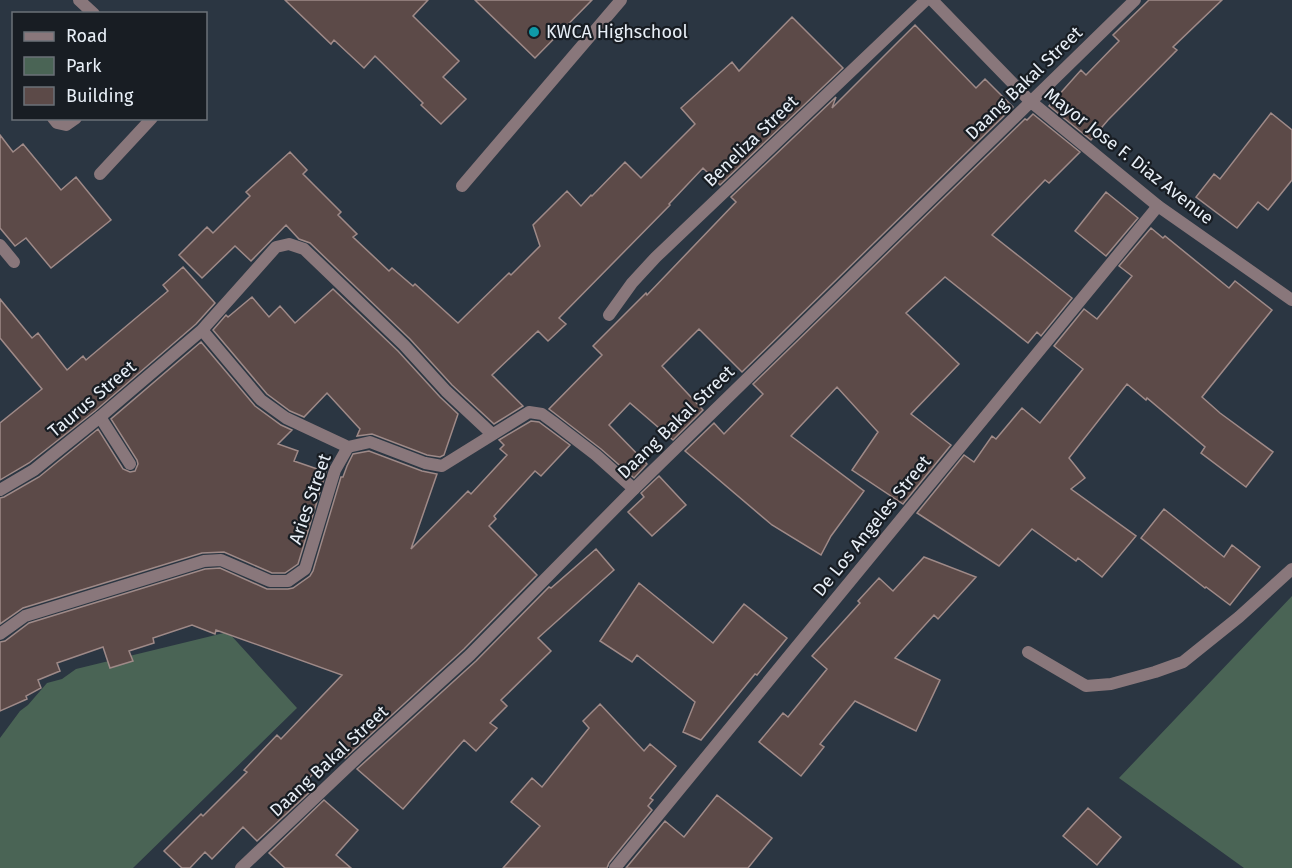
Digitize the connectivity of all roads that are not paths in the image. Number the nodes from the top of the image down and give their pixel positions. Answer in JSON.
{"nodes":[{"id":1,"x":79,"y":0,"type":"edge"},
{"id":2,"x":621,"y":0,"type":"edge"},
{"id":3,"x":926,"y":0,"type":"edge"},
{"id":4,"x":932,"y":0,"type":"edge"},
{"id":5,"x":1135,"y":0,"type":"edge"},
{"id":6,"x":91,"y":12,"type":"edge"},
{"id":7,"x":1030,"y":101,"type":"junction"},
{"id":8,"x":55,"y":120,"type":"edge"},
{"id":9,"x":73,"y":120,"type":"edge"},
{"id":10,"x":150,"y":120,"type":"edge"},
{"id":11,"x":100,"y":174,"type":"dead end"},
{"id":12,"x":462,"y":186,"type":"dead end"},
{"id":13,"x":1158,"y":206,"type":"junction"},
{"id":14,"x":0,"y":245,"type":"edge"},
{"id":15,"x":14,"y":261,"type":"dead end"},
{"id":16,"x":1292,"y":300,"type":"edge"},
{"id":17,"x":609,"y":315,"type":"dead end"},
{"id":18,"x":202,"y":330,"type":"junction"},
{"id":19,"x":100,"y":417,"type":"junction"},
{"id":20,"x":492,"y":434,"type":"junction"},
{"id":21,"x":348,"y":447,"type":"junction"},
{"id":22,"x":130,"y":464,"type":"dead end"},
{"id":23,"x":633,"y":489,"type":"junction"},
{"id":24,"x":0,"y":490,"type":"edge"},
{"id":25,"x":1292,"y":569,"type":"edge"},
{"id":26,"x":0,"y":634,"type":"edge"},
{"id":27,"x":1028,"y":652,"type":"dead end"},
{"id":28,"x":241,"y":868,"type":"edge"},
{"id":29,"x":615,"y":868,"type":"edge"}],
"edges":[{"from":1,"to":6,"type":"street"},
{"from":2,"to":12,"type":"street"},
{"from":3,"to":17,"type":"street","name":"Beneliza Street"},
{"from":4,"to":7,"type":"street","name":"Mayor Jose F. Diaz Avenue"},
{"from":5,"to":7,"type":"street","name":"Daang Bakal Street"},
{"from":7,"to":13,"type":"street","name":"Mayor Jose F. Diaz Avenue"},
{"from":7,"to":23,"type":"street","name":"Daang Bakal Street"},
{"from":8,"to":9,"type":"street"},
{"from":10,"to":11,"type":"street"},
{"from":13,"to":16,"type":"street","name":"Mayor Jose F. Diaz Avenue"},
{"from":13,"to":29,"type":"street","name":"De Los Angeles Street"},
{"from":14,"to":15,"type":"street"},
{"from":18,"to":19,"type":"street","name":"Taurus Street"},
{"from":18,"to":20,"type":"street","name":"Taurus Street"},
{"from":18,"to":21,"type":"street"},
{"from":19,"to":22,"type":"street"},
{"from":19,"to":24,"type":"street","name":"Taurus Street"},
{"from":20,"to":21,"type":"street","name":"Aries Street"},
{"from":20,"to":23,"type":"street","name":"Aries Street"},
{"from":21,"to":26,"type":"street","name":"Aries Street"},
{"from":23,"to":28,"type":"street","name":"Daang Bakal Street"},
{"from":25,"to":27,"type":"street"}]}
